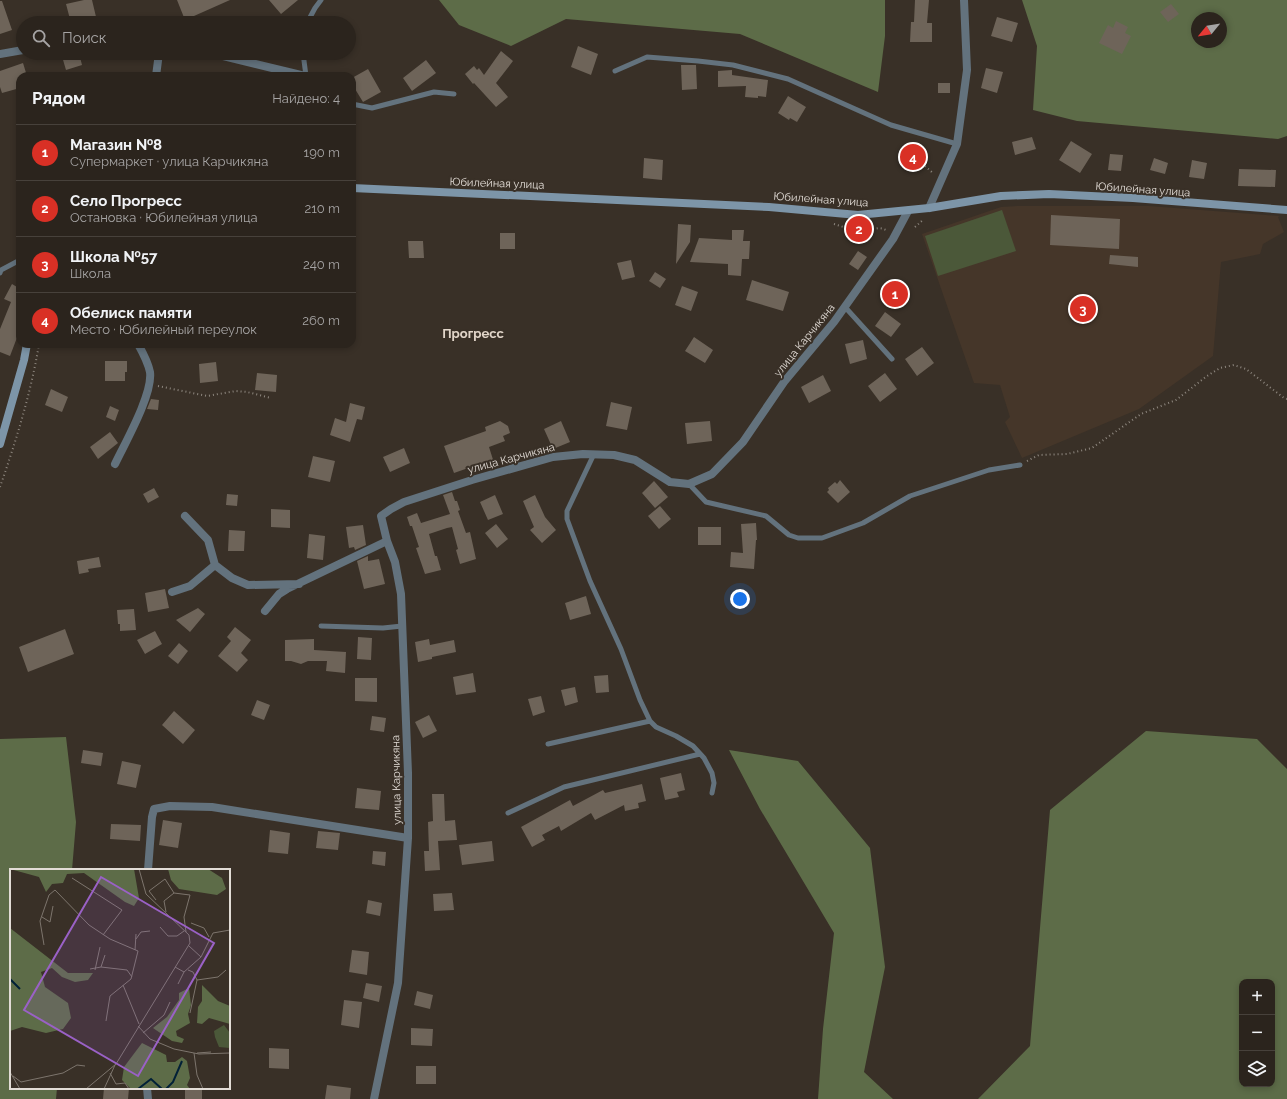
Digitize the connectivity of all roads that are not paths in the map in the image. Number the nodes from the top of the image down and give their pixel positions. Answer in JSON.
{"nodes":[{"id":1,"x":321,"y":0,"type":"edge"},
{"id":2,"x":964,"y":0,"type":"edge"},
{"id":3,"x":311,"y":16,"type":"edge"},
{"id":4,"x":16,"y":51,"type":"edge"},
{"id":5,"x":0,"y":54,"type":"edge"},
{"id":6,"x":158,"y":60,"type":"edge"},
{"id":7,"x":240,"y":60,"type":"edge"},
{"id":8,"x":304,"y":60,"type":"edge"},
{"id":9,"x":615,"y":71,"type":"dead end"},
{"id":10,"x":157,"y":72,"type":"edge"},
{"id":11,"x":289,"y":72,"type":"edge"},
{"id":12,"x":305,"y":72,"type":"edge"},
{"id":13,"x":454,"y":94,"type":"dead end"},
{"id":14,"x":356,"y":105,"type":"edge"},
{"id":15,"x":957,"y":144,"type":"junction"},
{"id":16,"x":356,"y":188,"type":"edge"},
{"id":17,"x":929,"y":208,"type":"junction"},
{"id":18,"x":1287,"y":210,"type":"edge"},
{"id":19,"x":908,"y":211,"type":"junction"},
{"id":20,"x":16,"y":262,"type":"edge"},
{"id":21,"x":0,"y":273,"type":"edge"},
{"id":22,"x":846,"y":307,"type":"junction"},
{"id":23,"x":26,"y":348,"type":"edge"},
{"id":24,"x":140,"y":348,"type":"edge"},
{"id":25,"x":892,"y":359,"type":"dead end"},
{"id":26,"x":0,"y":444,"type":"edge"},
{"id":27,"x":594,"y":454,"type":"junction"},
{"id":28,"x":115,"y":464,"type":"dead end"},
{"id":29,"x":1020,"y":465,"type":"road end"},
{"id":30,"x":689,"y":484,"type":"junction"},
{"id":31,"x":185,"y":516,"type":"dead end"},
{"id":32,"x":387,"y":541,"type":"junction"},
{"id":33,"x":215,"y":565,"type":"junction"},
{"id":34,"x":299,"y":584,"type":"junction"},
{"id":35,"x":172,"y":592,"type":"dead end"},
{"id":36,"x":265,"y":611,"type":"dead end"},
{"id":37,"x":321,"y":626,"type":"dead end"},
{"id":38,"x":402,"y":626,"type":"junction"},
{"id":39,"x":650,"y":721,"type":"junction"},
{"id":40,"x":548,"y":744,"type":"dead end"},
{"id":41,"x":700,"y":754,"type":"junction"},
{"id":42,"x":712,"y":793,"type":"dead end"},
{"id":43,"x":508,"y":814,"type":"dead end"},
{"id":44,"x":408,"y":838,"type":"junction"},
{"id":45,"x":148,"y":869,"type":"edge"},
{"id":46,"x":147,"y":1089,"type":"edge"},
{"id":47,"x":148,"y":1099,"type":"edge"},
{"id":48,"x":374,"y":1099,"type":"edge"}],
"edges":[{"from":1,"to":3,"type":"lane"},
{"from":2,"to":15,"type":"street"},
{"from":4,"to":5,"type":"street"},
{"from":6,"to":10,"type":"street"},
{"from":7,"to":11,"type":"street"},
{"from":8,"to":12,"type":"lane"},
{"from":9,"to":15,"type":"lane"},
{"from":13,"to":14,"type":"lane"},
{"from":15,"to":17,"type":"street"},
{"from":16,"to":19,"type":"street","name":"Юбилейная улица"},
{"from":17,"to":18,"type":"street","name":"Юбилейная улица"},
{"from":17,"to":19,"type":"street","name":"Юбилейная улица"},
{"from":19,"to":22,"type":"street","name":"улица Карчикяна"},
{"from":20,"to":21,"type":"lane"},
{"from":22,"to":25,"type":"lane"},
{"from":22,"to":30,"type":"street","name":"улица Карчикяна"},
{"from":23,"to":26,"type":"street"},
{"from":24,"to":28,"type":"street"},
{"from":27,"to":30,"type":"street","name":"улица Карчикяна"},
{"from":27,"to":32,"type":"street","name":"улица Карчикяна"},
{"from":27,"to":39,"type":"lane"},
{"from":29,"to":30,"type":"lane"},
{"from":31,"to":33,"type":"street"},
{"from":32,"to":34,"type":"street"},
{"from":32,"to":38,"type":"street","name":"улица Карчикяна"},
{"from":33,"to":34,"type":"street"},
{"from":33,"to":35,"type":"street"},
{"from":34,"to":36,"type":"street"},
{"from":37,"to":38,"type":"lane"},
{"from":38,"to":44,"type":"street","name":"улица Карчикяна"},
{"from":39,"to":40,"type":"lane"},
{"from":39,"to":41,"type":"lane"},
{"from":41,"to":42,"type":"lane"},
{"from":41,"to":43,"type":"lane"},
{"from":44,"to":45,"type":"street","name":"улица Карчикяна"},
{"from":44,"to":48,"type":"street","name":"улица Карчикяна"},
{"from":46,"to":47,"type":"street"}]}
